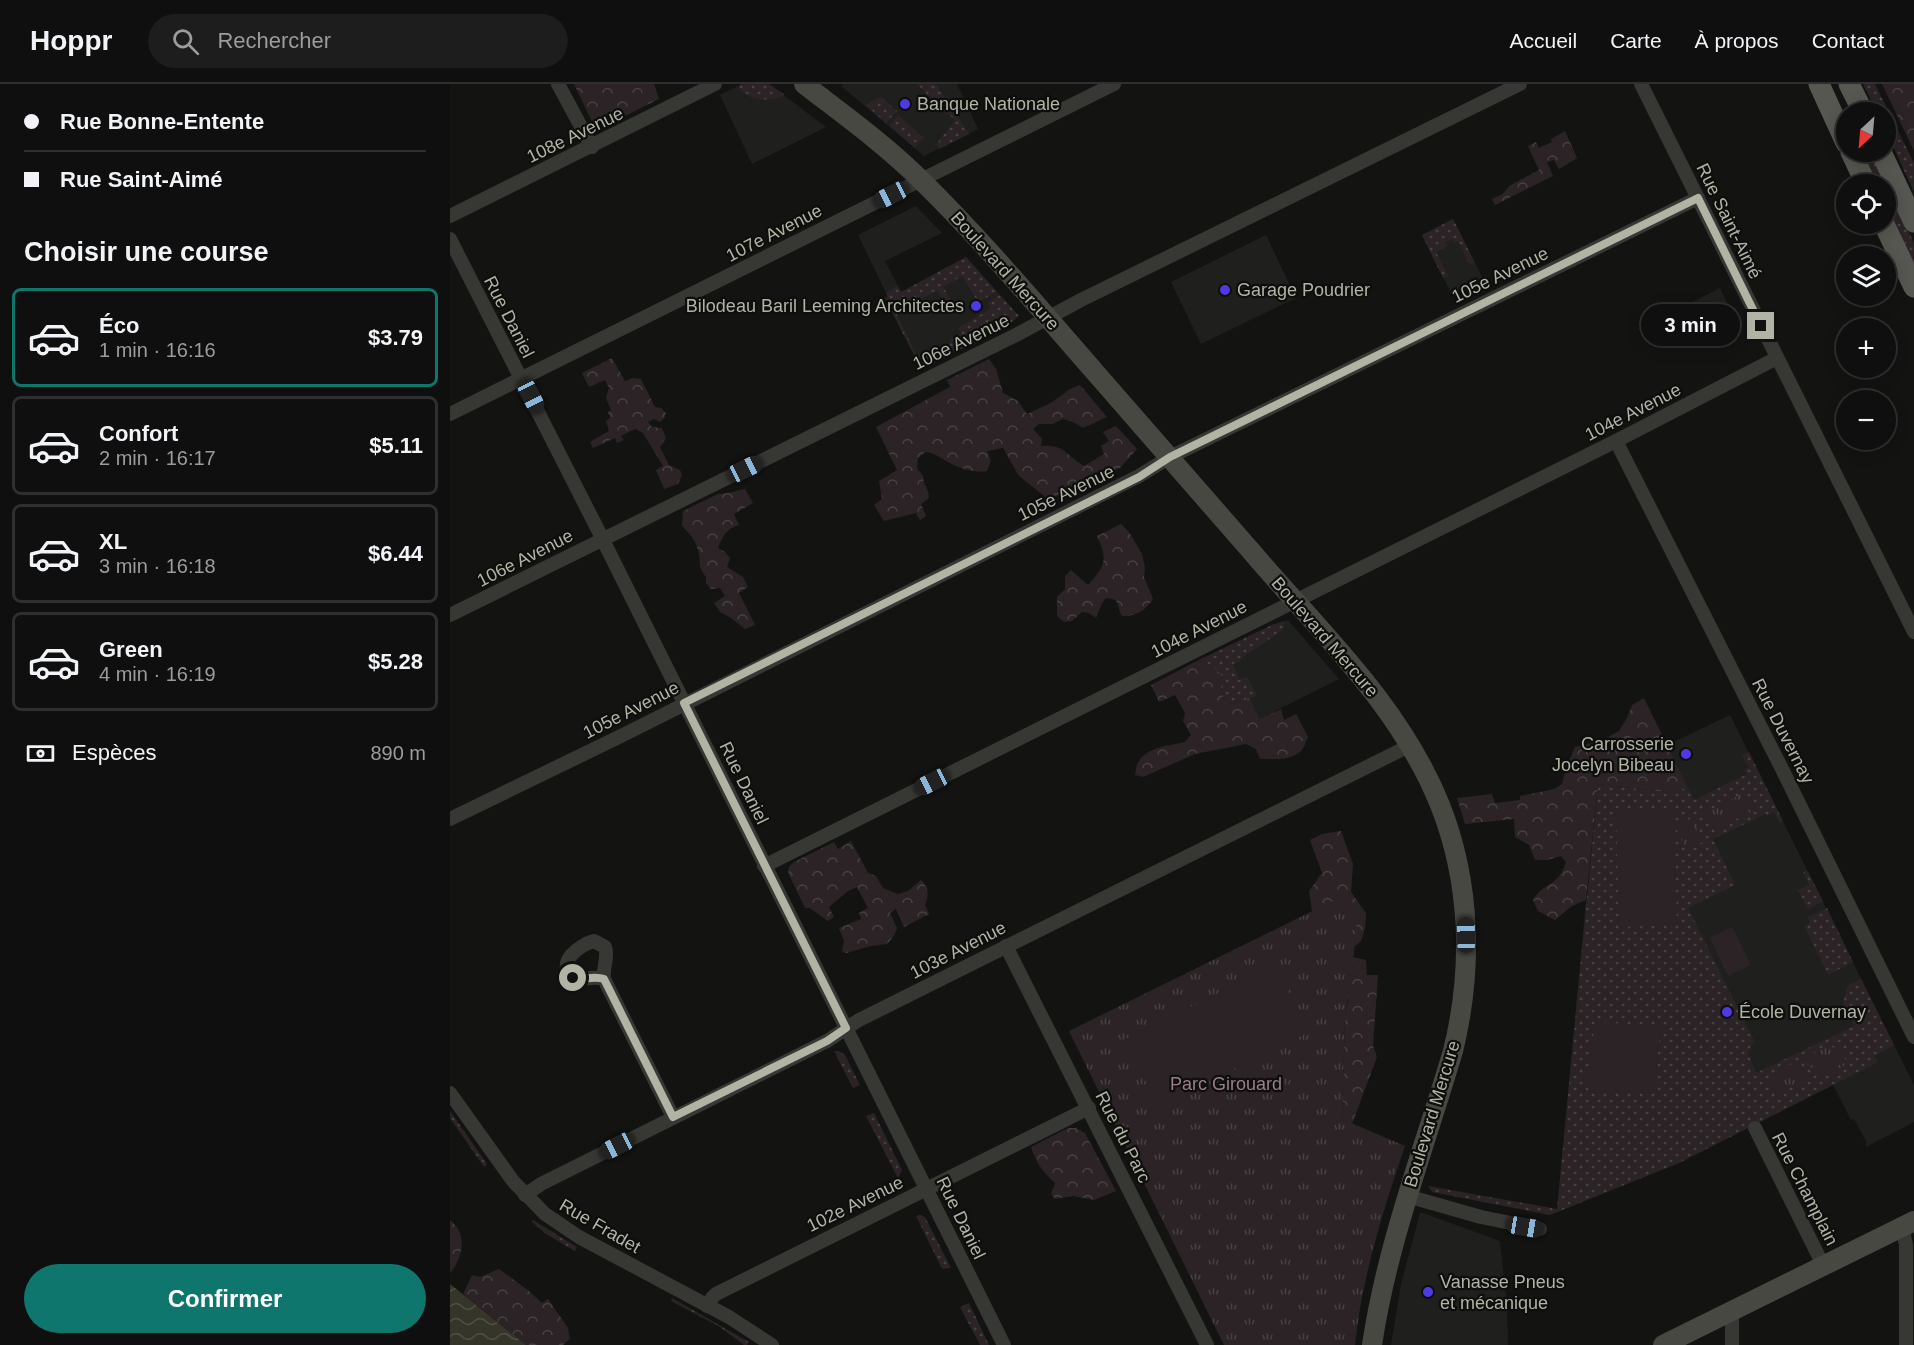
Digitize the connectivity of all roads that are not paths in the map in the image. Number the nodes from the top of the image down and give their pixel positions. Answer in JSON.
{"nodes":[{"id":1,"x":558,"y":84,"type":"edge"},
{"id":2,"x":715,"y":84,"type":"edge"},
{"id":3,"x":804,"y":84,"type":"edge"},
{"id":4,"x":1114,"y":84,"type":"edge"},
{"id":5,"x":1520,"y":84,"type":"edge"},
{"id":6,"x":1641,"y":84,"type":"edge"},
{"id":7,"x":1819,"y":84,"type":"edge"},
{"id":8,"x":1849,"y":84,"type":"edge"},
{"id":9,"x":1858,"y":102,"type":"edge"},
{"id":10,"x":1836,"y":121,"type":"edge"},
{"id":11,"x":592,"y":147,"type":"junction"},
{"id":12,"x":1886,"y":162,"type":"edge"},
{"id":13,"x":921,"y":180,"type":"junction"},
{"id":14,"x":1698,"y":198,"type":"junction"},
{"id":15,"x":450,"y":216,"type":"edge"},
{"id":16,"x":1914,"y":222,"type":"edge"},
{"id":17,"x":1889,"y":234,"type":"edge"},
{"id":18,"x":450,"y":239,"type":"edge"},
{"id":19,"x":1914,"y":286,"type":"edge"},
{"id":20,"x":1048,"y":318,"type":"junction"},
{"id":21,"x":1777,"y":358,"type":"junction"},
{"id":22,"x":521,"y":379,"type":"junction"},
{"id":23,"x":450,"y":414,"type":"edge"},
{"id":24,"x":1616,"y":441,"type":"junction"},
{"id":25,"x":1170,"y":457,"type":"junction"},
{"id":26,"x":602,"y":539,"type":"junction"},
{"id":27,"x":1295,"y":601,"type":"junction"},
{"id":28,"x":450,"y":615,"type":"edge"},
{"id":29,"x":1914,"y":632,"type":"edge"},
{"id":30,"x":684,"y":703,"type":"junction"},
{"id":31,"x":1411,"y":745,"type":"junction"},
{"id":32,"x":450,"y":819,"type":"edge"},
{"id":33,"x":764,"y":866,"type":"junction"},
{"id":34,"x":1006,"y":946,"type":"junction"},
{"id":35,"x":604,"y":979,"type":"dead end"},
{"id":36,"x":846,"y":1028,"type":"junction"},
{"id":37,"x":1914,"y":1037,"type":"edge"},
{"id":38,"x":450,"y":1093,"type":"edge"},
{"id":39,"x":1089,"y":1107,"type":"junction"},
{"id":40,"x":673,"y":1117,"type":"junction"},
{"id":41,"x":1755,"y":1128,"type":"dead end"},
{"id":42,"x":927,"y":1189,"type":"junction"},
{"id":43,"x":525,"y":1195,"type":"junction"},
{"id":44,"x":1407,"y":1196,"type":"junction"},
{"id":45,"x":1908,"y":1224,"type":"edge"},
{"id":46,"x":1540,"y":1229,"type":"dead end"},
{"id":47,"x":1823,"y":1265,"type":"junction"},
{"id":48,"x":707,"y":1306,"type":"junction"},
{"id":49,"x":1732,"y":1311,"type":"junction"},
{"id":50,"x":772,"y":1345,"type":"edge"},
{"id":51,"x":1004,"y":1345,"type":"edge"},
{"id":52,"x":1207,"y":1345,"type":"edge"},
{"id":53,"x":1372,"y":1345,"type":"edge"},
{"id":54,"x":1663,"y":1345,"type":"edge"},
{"id":55,"x":1732,"y":1345,"type":"edge"},
{"id":56,"x":1906,"y":1345,"type":"edge"}],
"edges":[{"from":1,"to":11,"type":"street"},
{"from":2,"to":11,"type":"street","name":"108e Avenue"},
{"from":3,"to":13,"type":"street","name":"Boulevard Mercure"},
{"from":4,"to":13,"type":"street","name":"107e Avenue"},
{"from":5,"to":20,"type":"street","name":"106e Avenue"},
{"from":6,"to":14,"type":"street","name":"Rue Saint-Aimé"},
{"from":7,"to":10,"type":"main road"},
{"from":8,"to":9,"type":"main road"},
{"from":11,"to":15,"type":"street","name":"108e Avenue"},
{"from":12,"to":16,"type":"main road"},
{"from":13,"to":20,"type":"street","name":"Boulevard Mercure"},
{"from":13,"to":22,"type":"street","name":"107e Avenue"},
{"from":14,"to":21,"type":"street","name":"Rue Saint-Aimé"},
{"from":14,"to":25,"type":"street","name":"105e Avenue"},
{"from":17,"to":19,"type":"main road"},
{"from":18,"to":22,"type":"street","name":"Rue Daniel"},
{"from":20,"to":25,"type":"street","name":"Boulevard Mercure"},
{"from":20,"to":26,"type":"street","name":"106e Avenue"},
{"from":21,"to":24,"type":"street","name":"104e Avenue"},
{"from":21,"to":29,"type":"street","name":"Rue Saint-Aimé"},
{"from":22,"to":23,"type":"street","name":"107e Avenue"},
{"from":22,"to":26,"type":"street","name":"Rue Daniel"},
{"from":24,"to":27,"type":"street","name":"104e Avenue"},
{"from":24,"to":37,"type":"street","name":"Rue Duvernay"},
{"from":25,"to":27,"type":"street","name":"Boulevard Mercure"},
{"from":25,"to":30,"type":"street","name":"105e Avenue"},
{"from":26,"to":28,"type":"street","name":"106e Avenue"},
{"from":26,"to":30,"type":"street","name":"Rue Daniel"},
{"from":27,"to":31,"type":"street","name":"Boulevard Mercure"},
{"from":27,"to":33,"type":"street","name":"104e Avenue"},
{"from":30,"to":32,"type":"street","name":"105e Avenue"},
{"from":30,"to":33,"type":"street","name":"Rue Daniel"},
{"from":31,"to":34,"type":"street","name":"103e Avenue"},
{"from":31,"to":44,"type":"street","name":"Boulevard Mercure"},
{"from":33,"to":36,"type":"street","name":"Rue Daniel"},
{"from":34,"to":36,"type":"street","name":"103e Avenue"},
{"from":34,"to":39,"type":"street","name":"Rue du Parc"},
{"from":35,"to":40,"type":"street"},
{"from":36,"to":40,"type":"street","name":"103e Avenue"},
{"from":36,"to":42,"type":"street","name":"Rue Daniel"},
{"from":38,"to":43,"type":"street","name":"Rue Fradet"},
{"from":39,"to":42,"type":"street","name":"102e Avenue"},
{"from":39,"to":52,"type":"street","name":"Rue du Parc"},
{"from":40,"to":43,"type":"street","name":"103e Avenue"},
{"from":41,"to":47,"type":"street","name":"Rue Champlain"},
{"from":42,"to":48,"type":"street","name":"102e Avenue"},
{"from":42,"to":51,"type":"street","name":"Rue Daniel"},
{"from":43,"to":48,"type":"street","name":"Rue Fradet"},
{"from":44,"to":46,"type":"street"},
{"from":44,"to":53,"type":"street","name":"Boulevard Mercure"},
{"from":45,"to":47,"type":"street"},
{"from":45,"to":56,"type":"street"},
{"from":47,"to":49,"type":"street"},
{"from":48,"to":50,"type":"street","name":"Rue Fradet"},
{"from":49,"to":54,"type":"street"},
{"from":49,"to":55,"type":"street"}]}
